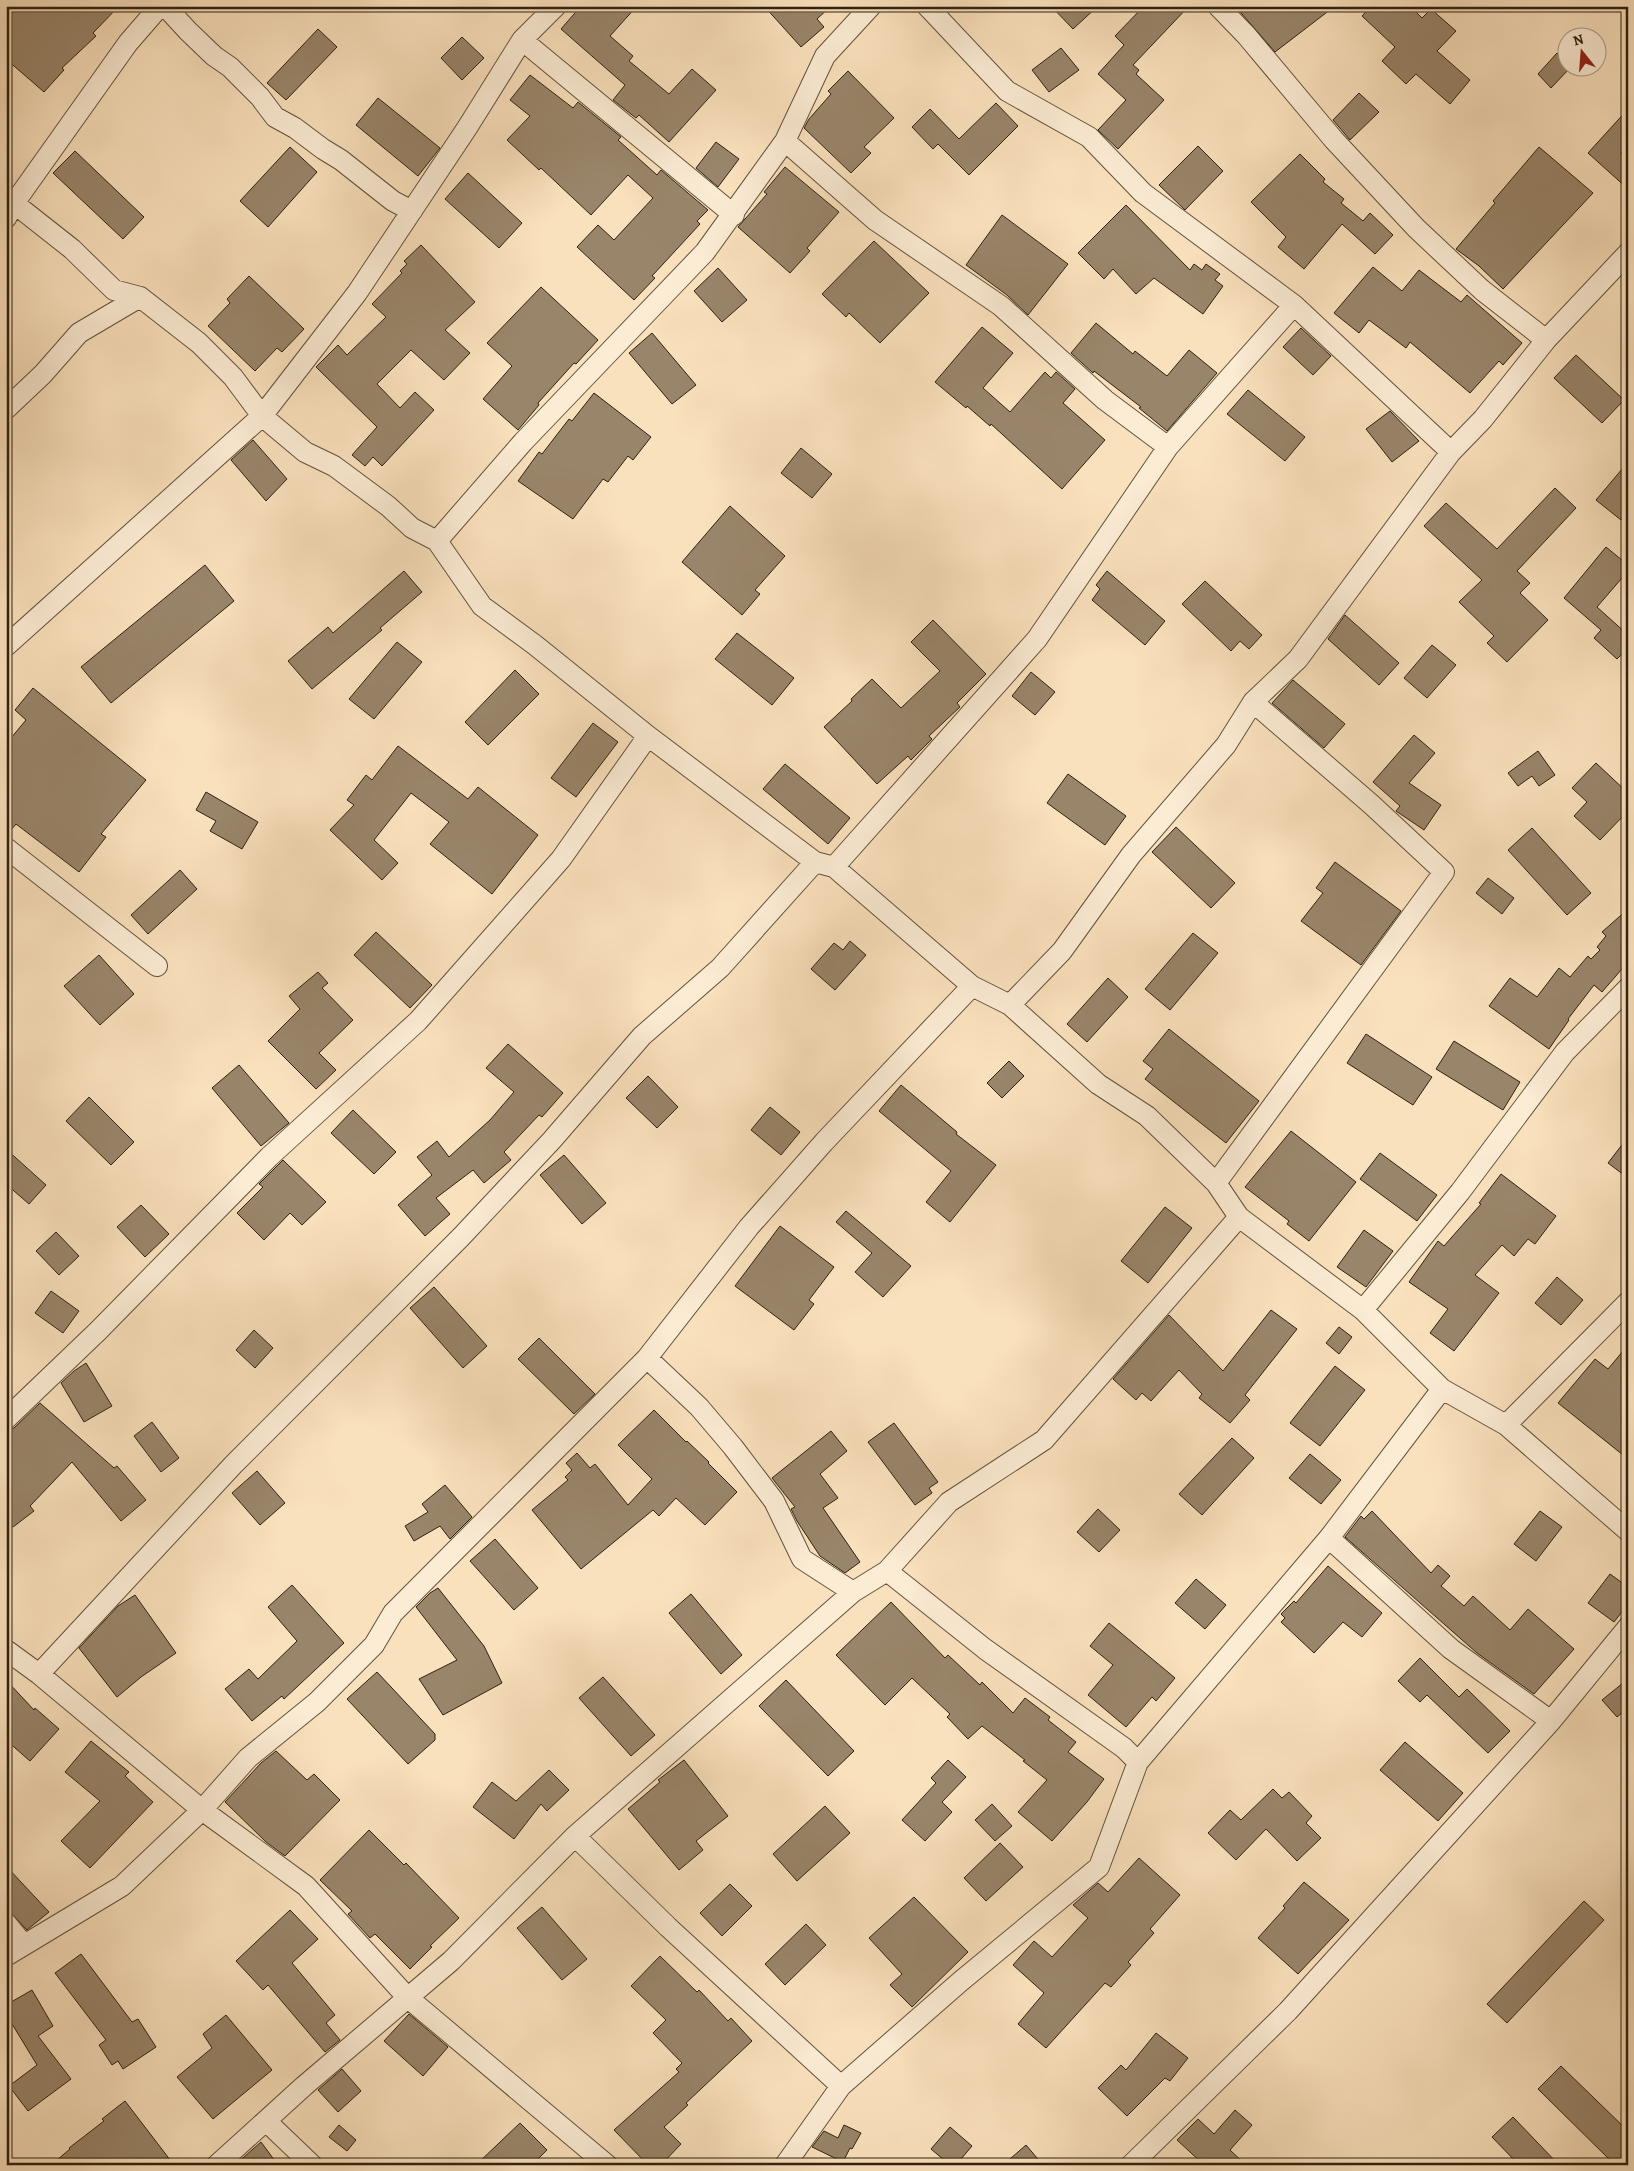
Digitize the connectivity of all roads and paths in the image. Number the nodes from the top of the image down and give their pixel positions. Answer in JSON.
{"nodes":[{"id":1,"x":160,"y":6,"type":"edge"},
{"id":2,"x":164,"y":6,"type":"edge"},
{"id":3,"x":556,"y":6,"type":"edge"},
{"id":4,"x":871,"y":6,"type":"edge"},
{"id":5,"x":927,"y":6,"type":"edge"},
{"id":6,"x":1218,"y":6,"type":"edge"},
{"id":7,"x":522,"y":40,"type":"junction"},
{"id":8,"x":785,"y":141,"type":"junction"},
{"id":9,"x":9,"y":206,"type":"edge"},
{"id":10,"x":412,"y":211,"type":"junction"},
{"id":11,"x":734,"y":215,"type":"junction"},
{"id":12,"x":1628,"y":253,"type":"edge"},
{"id":13,"x":140,"y":297,"type":"junction"},
{"id":14,"x":1294,"y":305,"type":"junction"},
{"id":15,"x":1546,"y":340,"type":"junction"},
{"id":16,"x":6,"y":409,"type":"edge"},
{"id":17,"x":262,"y":416,"type":"junction"},
{"id":18,"x":1168,"y":447,"type":"junction"},
{"id":19,"x":1451,"y":452,"type":"junction"},
{"id":20,"x":437,"y":541,"type":"junction"},
{"id":21,"x":6,"y":646,"type":"edge"},
{"id":22,"x":1253,"y":702,"type":"junction"},
{"id":23,"x":648,"y":736,"type":"junction"},
{"id":24,"x":6,"y":848,"type":"edge"},
{"id":25,"x":824,"y":864,"type":"junction"},
{"id":26,"x":157,"y":966,"type":"dead end"},
{"id":27,"x":972,"y":986,"type":"junction"},
{"id":28,"x":1628,"y":988,"type":"edge"},
{"id":29,"x":1010,"y":1005,"type":"junction"},
{"id":30,"x":1216,"y":1183,"type":"junction"},
{"id":31,"x":1239,"y":1217,"type":"junction"},
{"id":32,"x":1628,"y":1302,"type":"edge"},
{"id":33,"x":1363,"y":1310,"type":"junction"},
{"id":34,"x":647,"y":1358,"type":"junction"},
{"id":35,"x":1442,"y":1389,"type":"junction"},
{"id":36,"x":6,"y":1419,"type":"edge"},
{"id":37,"x":1506,"y":1425,"type":"junction"},
{"id":38,"x":1628,"y":1531,"type":"edge"},
{"id":39,"x":1329,"y":1538,"type":"junction"},
{"id":40,"x":888,"y":1571,"type":"junction"},
{"id":41,"x":853,"y":1592,"type":"junction"},
{"id":42,"x":1628,"y":1627,"type":"edge"},
{"id":43,"x":6,"y":1650,"type":"edge"},
{"id":44,"x":39,"y":1674,"type":"junction"},
{"id":45,"x":1551,"y":1721,"type":"junction"},
{"id":46,"x":1138,"y":1762,"type":"junction"},
{"id":47,"x":202,"y":1810,"type":"junction"},
{"id":48,"x":575,"y":1836,"type":"junction"},
{"id":49,"x":6,"y":1923,"type":"edge"},
{"id":50,"x":24,"y":1945,"type":"junction"},
{"id":51,"x":6,"y":1956,"type":"edge"},
{"id":52,"x":407,"y":1998,"type":"junction"},
{"id":53,"x":841,"y":2086,"type":"junction"},
{"id":54,"x":266,"y":2121,"type":"junction"},
{"id":55,"x":217,"y":2165,"type":"edge"},
{"id":56,"x":312,"y":2165,"type":"edge"},
{"id":57,"x":607,"y":2165,"type":"edge"},
{"id":58,"x":785,"y":2165,"type":"edge"},
{"id":59,"x":1131,"y":2165,"type":"edge"}],
"edges":[{"from":1,"to":9,"type":"street"},
{"from":2,"to":10,"type":"street"},
{"from":3,"to":7,"type":"street"},
{"from":4,"to":8,"type":"street"},
{"from":5,"to":14,"type":"street"},
{"from":6,"to":15,"type":"street"},
{"from":7,"to":10,"type":"street"},
{"from":7,"to":11,"type":"street"},
{"from":8,"to":11,"type":"street"},
{"from":8,"to":18,"type":"street"},
{"from":9,"to":13,"type":"street"},
{"from":10,"to":17,"type":"street"},
{"from":11,"to":20,"type":"street"},
{"from":12,"to":15,"type":"street"},
{"from":13,"to":16,"type":"street"},
{"from":13,"to":17,"type":"street"},
{"from":14,"to":18,"type":"street"},
{"from":14,"to":19,"type":"street"},
{"from":15,"to":19,"type":"street"},
{"from":17,"to":20,"type":"street"},
{"from":17,"to":21,"type":"street"},
{"from":18,"to":25,"type":"street"},
{"from":19,"to":22,"type":"street"},
{"from":20,"to":23,"type":"street"},
{"from":22,"to":29,"type":"street"},
{"from":22,"to":30,"type":"street"},
{"from":23,"to":25,"type":"street"},
{"from":23,"to":36,"type":"street"},
{"from":24,"to":26,"type":"street"},
{"from":25,"to":27,"type":"street"},
{"from":25,"to":44,"type":"street"},
{"from":27,"to":29,"type":"street"},
{"from":27,"to":34,"type":"street"},
{"from":28,"to":33,"type":"street"},
{"from":29,"to":30,"type":"street"},
{"from":30,"to":31,"type":"street"},
{"from":31,"to":33,"type":"street"},
{"from":31,"to":40,"type":"street"},
{"from":32,"to":37,"type":"street"},
{"from":33,"to":35,"type":"street"},
{"from":34,"to":41,"type":"street"},
{"from":34,"to":47,"type":"street"},
{"from":35,"to":37,"type":"street"},
{"from":35,"to":39,"type":"street"},
{"from":37,"to":38,"type":"street"},
{"from":39,"to":45,"type":"street"},
{"from":39,"to":46,"type":"street"},
{"from":40,"to":41,"type":"street"},
{"from":40,"to":46,"type":"street"},
{"from":41,"to":48,"type":"street"},
{"from":42,"to":45,"type":"street"},
{"from":43,"to":44,"type":"street"},
{"from":44,"to":47,"type":"street"},
{"from":45,"to":59,"type":"street"},
{"from":46,"to":53,"type":"street"},
{"from":47,"to":50,"type":"street"},
{"from":47,"to":52,"type":"street"},
{"from":48,"to":52,"type":"street"},
{"from":48,"to":53,"type":"street"},
{"from":49,"to":50,"type":"street"},
{"from":50,"to":51,"type":"street"},
{"from":52,"to":54,"type":"street"},
{"from":52,"to":57,"type":"street"},
{"from":53,"to":58,"type":"street"},
{"from":54,"to":55,"type":"street"},
{"from":54,"to":56,"type":"street"}]}
